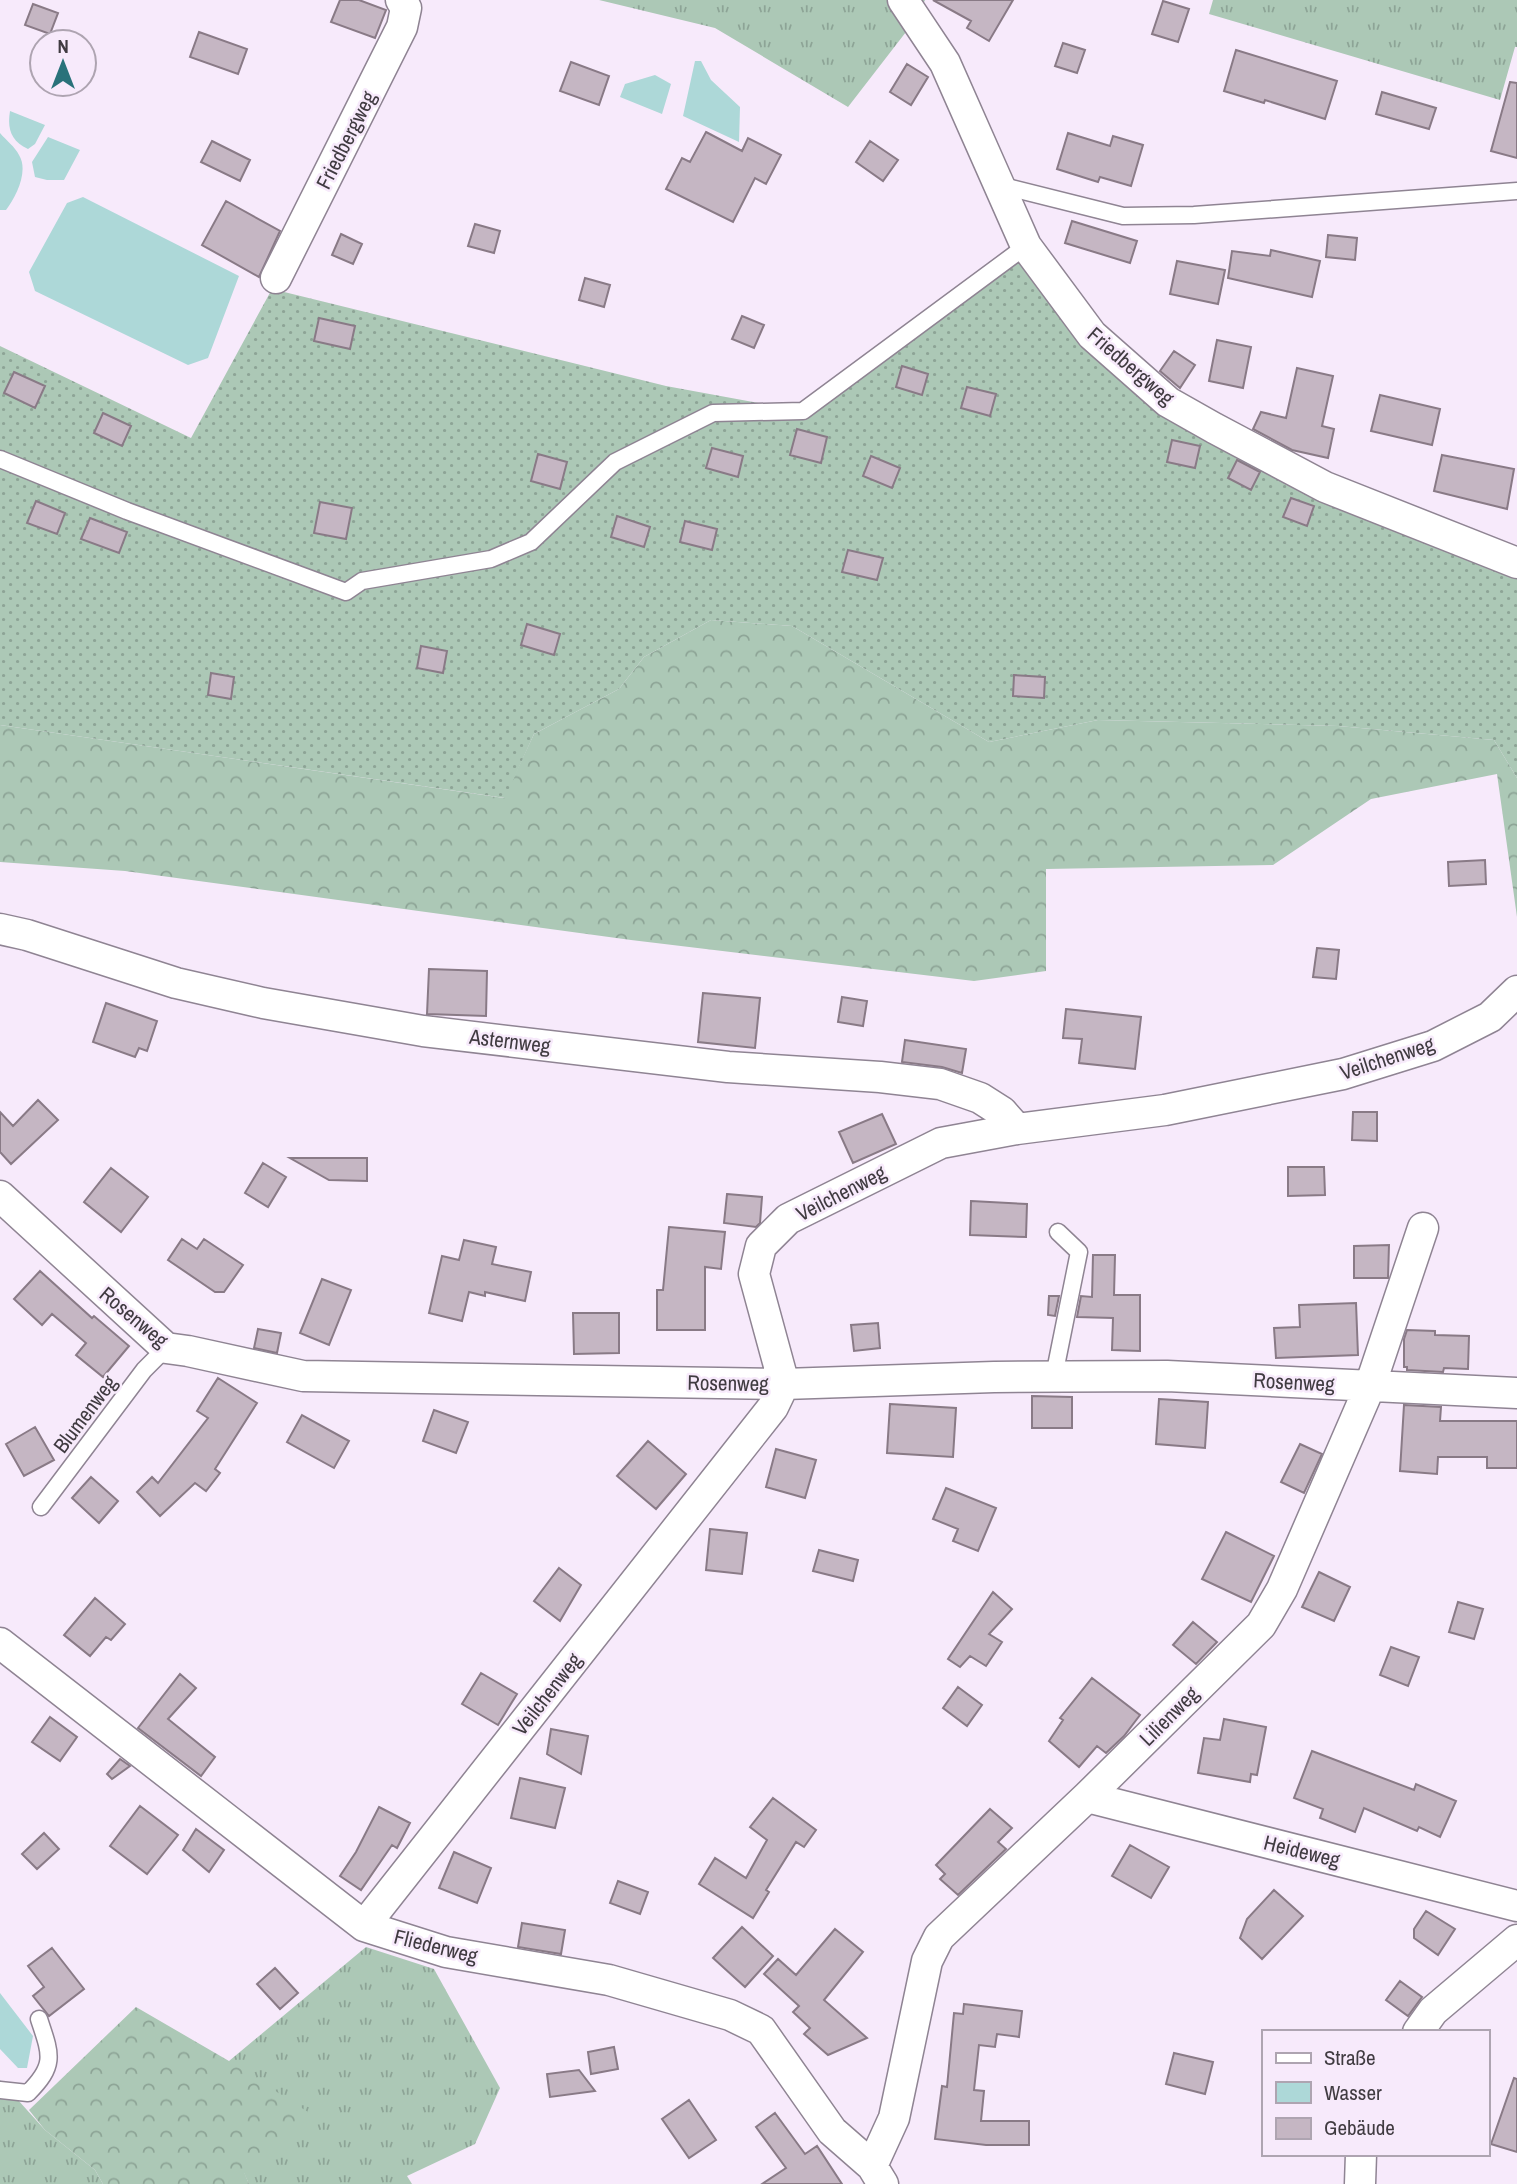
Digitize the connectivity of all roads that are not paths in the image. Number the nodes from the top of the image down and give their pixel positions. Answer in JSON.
{"nodes":[{"id":1,"x":401,"y":0,"type":"edge"},
{"id":2,"x":903,"y":0,"type":"edge"},
{"id":3,"x":999,"y":185,"type":"junction"},
{"id":4,"x":1517,"y":191,"type":"edge"},
{"id":5,"x":1027,"y":246,"type":"junction"},
{"id":6,"x":276,"y":278,"type":"dead end"},
{"id":7,"x":0,"y":459,"type":"edge"},
{"id":8,"x":1517,"y":563,"type":"edge"},
{"id":9,"x":0,"y":929,"type":"edge"},
{"id":10,"x":1517,"y":991,"type":"edge"},
{"id":11,"x":1017,"y":1129,"type":"junction"},
{"id":12,"x":0,"y":1196,"type":"edge"},
{"id":13,"x":1423,"y":1228,"type":"dead end"},
{"id":14,"x":1058,"y":1232,"type":"dead end"},
{"id":15,"x":166,"y":1348,"type":"junction"},
{"id":16,"x":1054,"y":1376,"type":"junction"},
{"id":17,"x":784,"y":1384,"type":"junction"},
{"id":18,"x":1370,"y":1386,"type":"junction"},
{"id":19,"x":1517,"y":1393,"type":"edge"},
{"id":20,"x":41,"y":1507,"type":"dead end"},
{"id":21,"x":0,"y":1643,"type":"edge"},
{"id":22,"x":1087,"y":1797,"type":"junction"},
{"id":23,"x":1517,"y":1906,"type":"edge"},
{"id":24,"x":364,"y":1926,"type":"junction"},
{"id":25,"x":1517,"y":1940,"type":"edge"},
{"id":26,"x":39,"y":2019,"type":"dead end"},
{"id":27,"x":1419,"y":2030,"type":"edge"},
{"id":28,"x":0,"y":2090,"type":"edge"},
{"id":29,"x":1361,"y":2156,"type":"edge"},
{"id":30,"x":878,"y":2175,"type":"edge"},
{"id":31,"x":1360,"y":2184,"type":"edge"}],
"edges":[{"from":1,"to":6,"type":"street","name":"Friedbergweg"},
{"from":2,"to":3,"type":"street","name":"Friedbergweg"},
{"from":3,"to":4,"type":"lane"},
{"from":3,"to":5,"type":"street","name":"Friedbergweg"},
{"from":5,"to":7,"type":"lane"},
{"from":5,"to":8,"type":"street","name":"Friedbergweg"},
{"from":9,"to":11,"type":"street","name":"Asternweg"},
{"from":10,"to":11,"type":"street","name":"Veilchenweg"},
{"from":11,"to":17,"type":"street","name":"Veilchenweg"},
{"from":12,"to":15,"type":"street","name":"Rosenweg"},
{"from":13,"to":18,"type":"street","name":"Lilienweg"},
{"from":14,"to":16,"type":"lane"},
{"from":15,"to":17,"type":"street","name":"Rosenweg"},
{"from":15,"to":20,"type":"lane","name":"Blumenweg"},
{"from":16,"to":17,"type":"street","name":"Rosenweg"},
{"from":16,"to":18,"type":"street","name":"Rosenweg"},
{"from":17,"to":24,"type":"street","name":"Veilchenweg"},
{"from":18,"to":19,"type":"street","name":"Rosenweg"},
{"from":18,"to":22,"type":"street","name":"Lilienweg"},
{"from":21,"to":24,"type":"street","name":"Fliederweg"},
{"from":22,"to":23,"type":"street","name":"Heideweg"},
{"from":22,"to":30,"type":"street","name":"Lilienweg"},
{"from":24,"to":30,"type":"street","name":"Fliederweg"},
{"from":25,"to":27,"type":"street"},
{"from":26,"to":28,"type":"lane"},
{"from":29,"to":31,"type":"street"}]}
